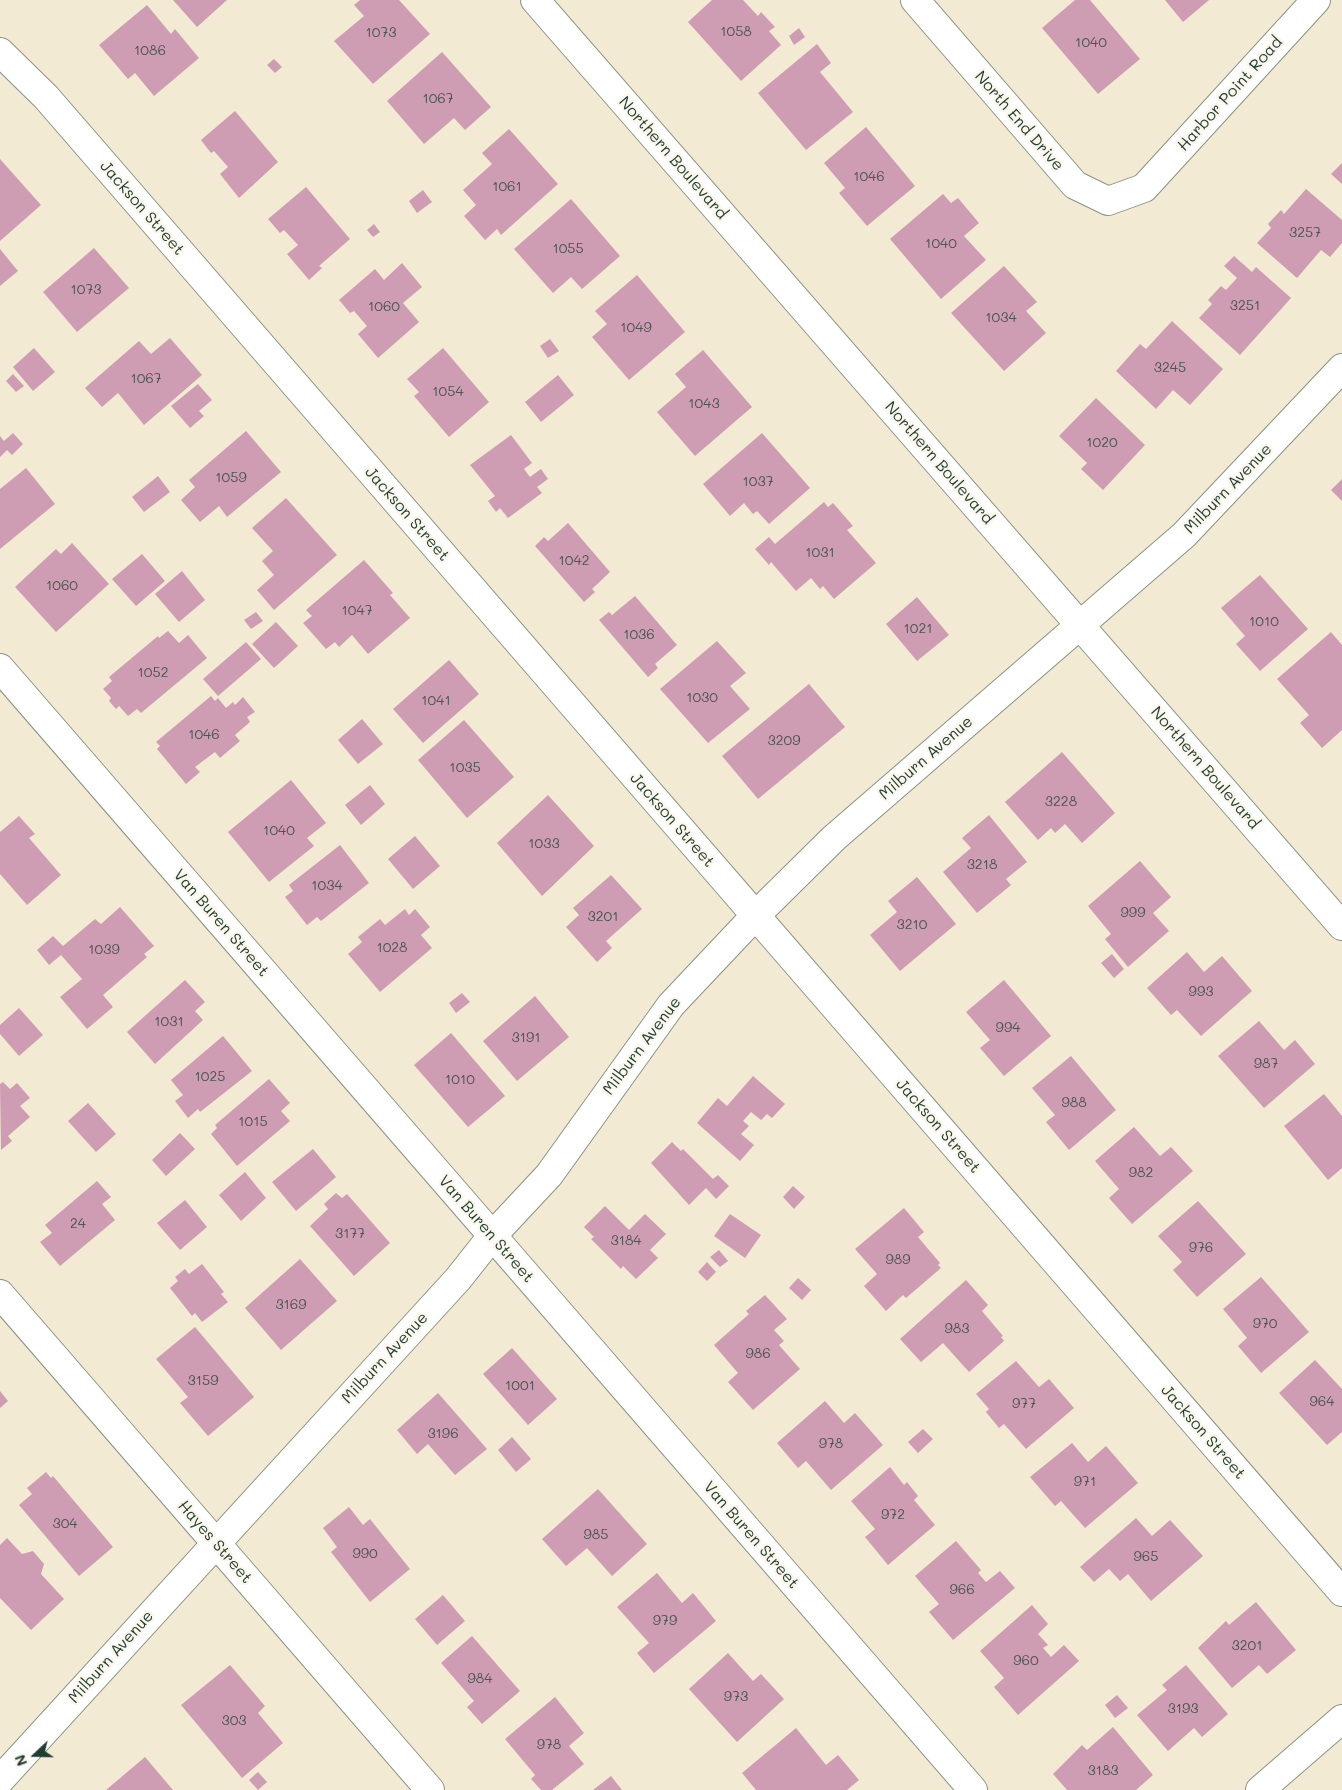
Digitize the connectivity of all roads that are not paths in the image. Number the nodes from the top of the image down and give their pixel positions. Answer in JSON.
{"nodes":[{"id":1,"x":535,"y":0,"type":"edge"},
{"id":2,"x":915,"y":0,"type":"edge"},
{"id":3,"x":1316,"y":0,"type":"edge"},
{"id":4,"x":0,"y":52,"type":"edge"},
{"id":5,"x":1144,"y":188,"type":"joint"},
{"id":6,"x":1342,"y":368,"type":"edge"},
{"id":7,"x":1080,"y":625,"type":"junction"},
{"id":8,"x":0,"y":668,"type":"edge"},
{"id":9,"x":755,"y":916,"type":"junction"},
{"id":10,"x":1342,"y":926,"type":"edge"},
{"id":11,"x":492,"y":1236,"type":"junction"},
{"id":12,"x":0,"y":1294,"type":"edge"},
{"id":13,"x":215,"y":1542,"type":"junction"},
{"id":14,"x":1342,"y":1592,"type":"edge"},
{"id":15,"x":1342,"y":1719,"type":"edge"},
{"id":16,"x":0,"y":1780,"type":"edge"},
{"id":17,"x":430,"y":1790,"type":"edge"},
{"id":18,"x":973,"y":1790,"type":"edge"},
{"id":19,"x":1260,"y":1790,"type":"edge"}],
"edges":[{"from":1,"to":7,"type":"street","name":"Northern Boulevard"},
{"from":2,"to":5,"type":"street","name":"North End Drive"},
{"from":3,"to":5,"type":"street","name":"Harbor Point Road"},
{"from":4,"to":9,"type":"street","name":"Jackson Street"},
{"from":6,"to":7,"type":"street","name":"Milburn Avenue"},
{"from":7,"to":9,"type":"street","name":"Milburn Avenue"},
{"from":7,"to":10,"type":"street","name":"Northern Boulevard"},
{"from":8,"to":11,"type":"street","name":"Van Buren Street"},
{"from":9,"to":11,"type":"street","name":"Milburn Avenue"},
{"from":9,"to":14,"type":"street","name":"Jackson Street"},
{"from":11,"to":13,"type":"street","name":"Milburn Avenue"},
{"from":11,"to":18,"type":"street","name":"Van Buren Street"},
{"from":12,"to":13,"type":"street","name":"Hayes Street"},
{"from":13,"to":16,"type":"street","name":"Milburn Avenue"},
{"from":13,"to":17,"type":"street","name":"Hayes Street"},
{"from":15,"to":19,"type":"street"}]}
